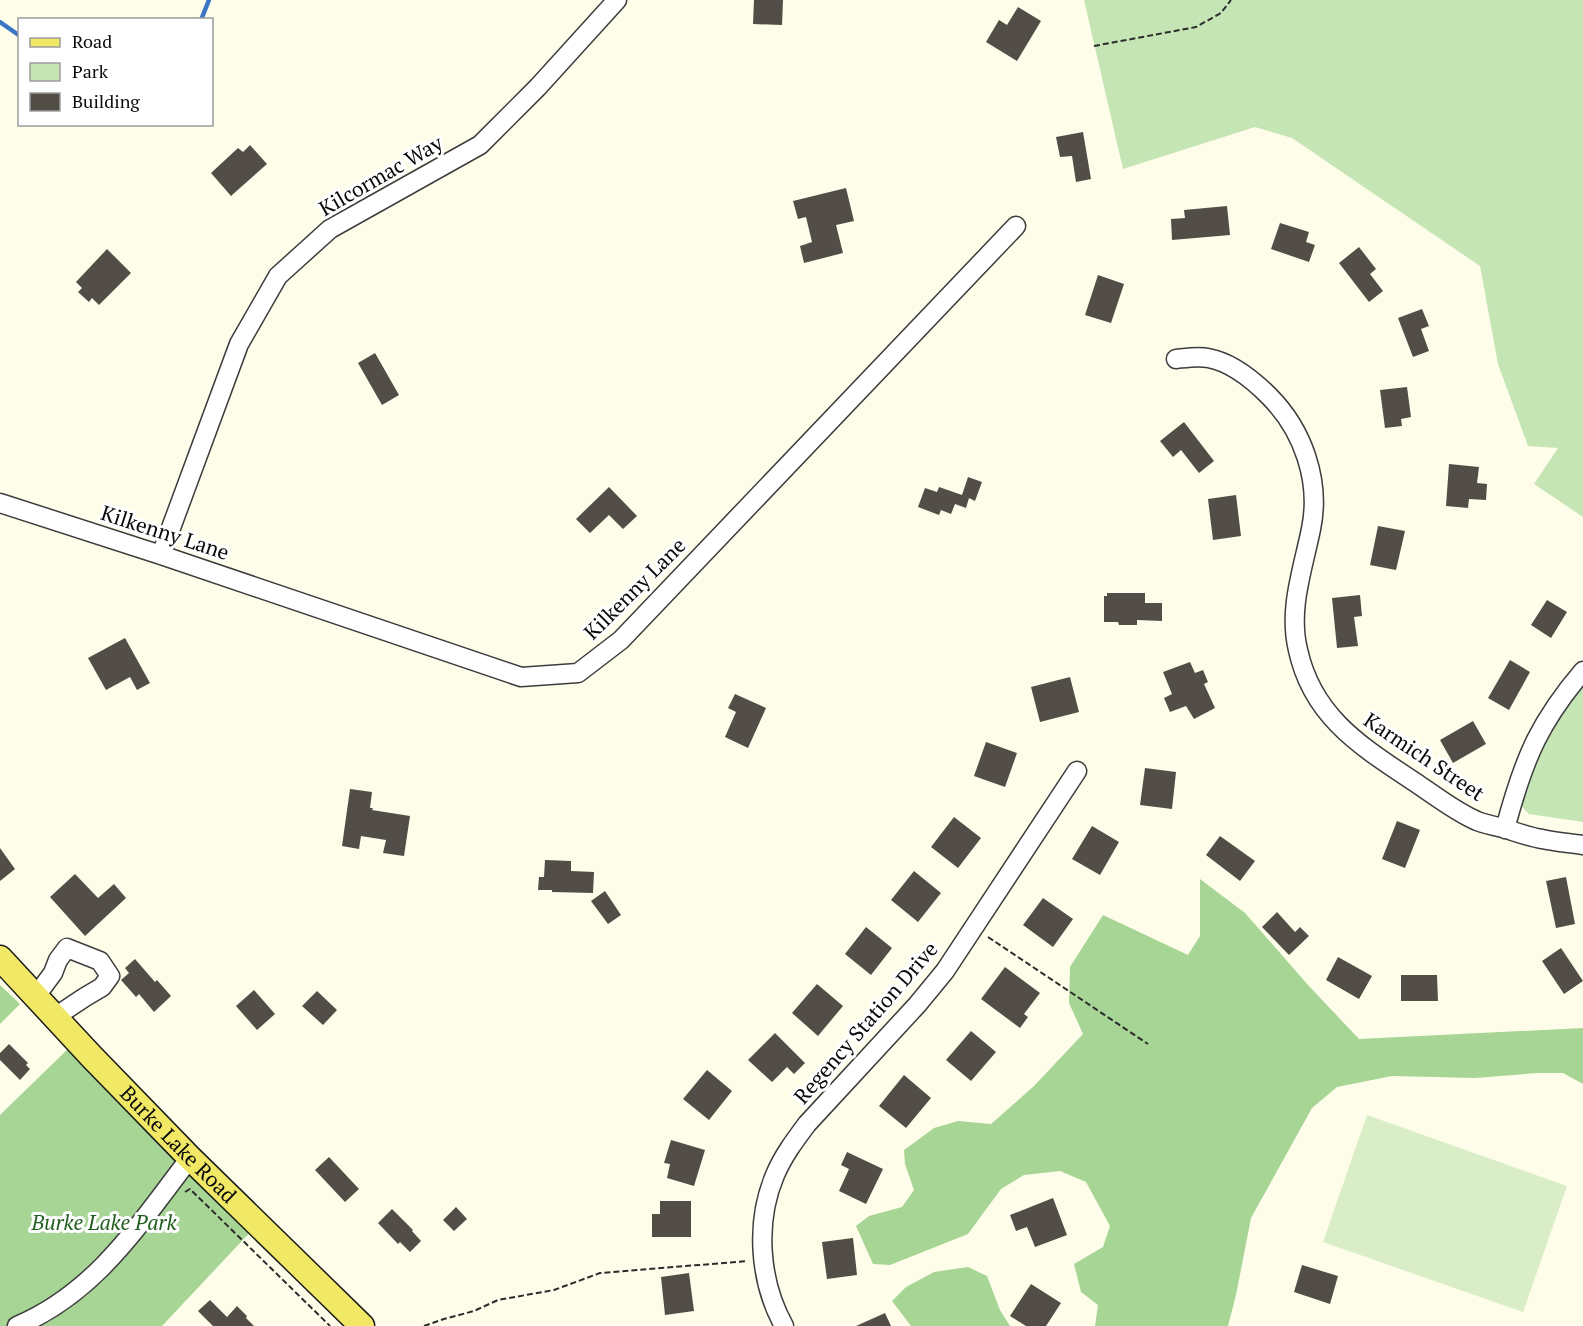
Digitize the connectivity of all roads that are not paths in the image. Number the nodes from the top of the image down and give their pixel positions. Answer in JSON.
{"nodes":[{"id":1,"x":617,"y":0,"type":"edge"},
{"id":2,"x":1016,"y":226,"type":"dead end"},
{"id":3,"x":1176,"y":359,"type":"dead end"},
{"id":4,"x":0,"y":503,"type":"edge"},
{"id":5,"x":161,"y":555,"type":"junction"},
{"id":6,"x":1583,"y":670,"type":"edge"},
{"id":7,"x":1077,"y":771,"type":"dead end"},
{"id":8,"x":1505,"y":829,"type":"junction"},
{"id":9,"x":1583,"y":845,"type":"edge"},
{"id":10,"x":0,"y":958,"type":"edge"},
{"id":11,"x":36,"y":996,"type":"junction"},
{"id":12,"x":55,"y":1017,"type":"junction"},
{"id":13,"x":190,"y":1158,"type":"junction"},
{"id":14,"x":17,"y":1326,"type":"edge"},
{"id":15,"x":362,"y":1326,"type":"edge"},
{"id":16,"x":784,"y":1326,"type":"edge"}],
"edges":[{"from":1,"to":5,"type":"street","name":"Kilcormac Way"},
{"from":2,"to":5,"type":"street","name":"Kilkenny Lane"},
{"from":3,"to":8,"type":"street","name":"Karmich Street"},
{"from":4,"to":5,"type":"street","name":"Kilkenny Lane"},
{"from":6,"to":8,"type":"street"},
{"from":7,"to":16,"type":"street","name":"Regency Station Drive"},
{"from":8,"to":9,"type":"street","name":"Karmich Street"},
{"from":10,"to":11,"type":"main road","name":"Burke Lake Road"},
{"from":11,"to":12,"type":"main road","name":"Burke Lake Road"},
{"from":11,"to":12,"type":"street"},
{"from":12,"to":13,"type":"main road","name":"Burke Lake Road"},
{"from":13,"to":14,"type":"street"},
{"from":13,"to":15,"type":"main road","name":"Burke Lake Road"}]}
